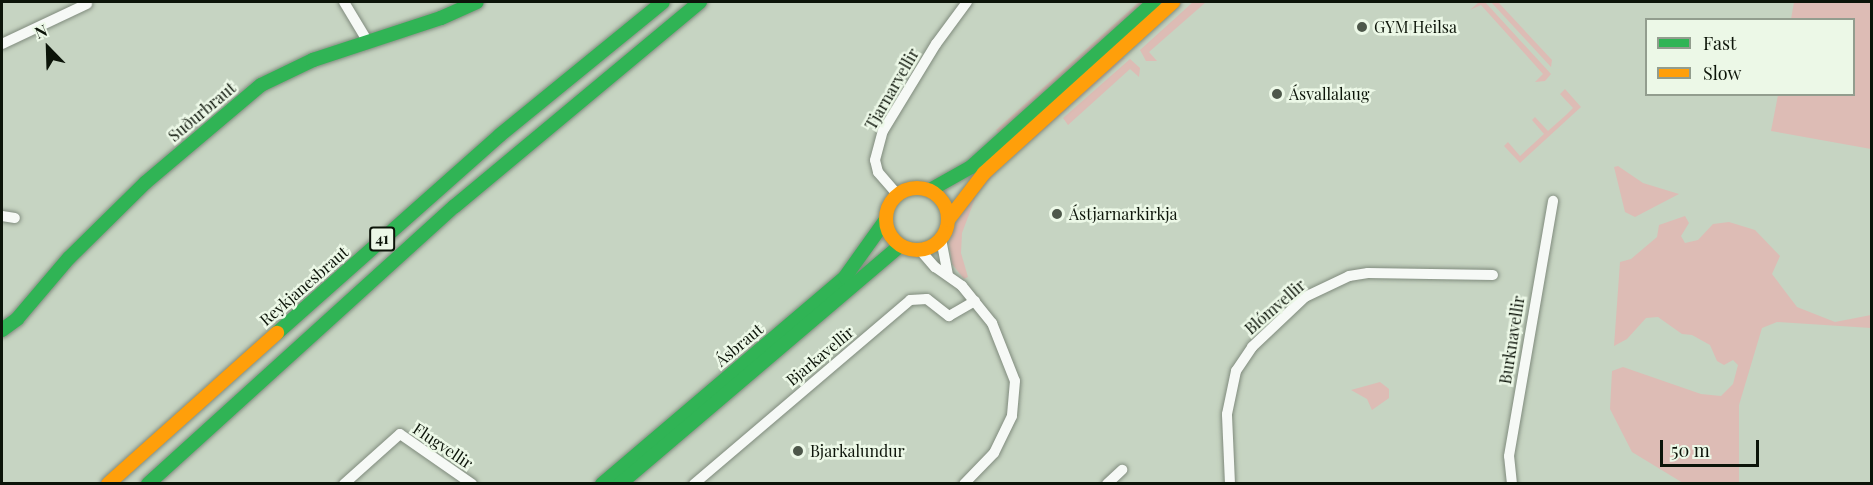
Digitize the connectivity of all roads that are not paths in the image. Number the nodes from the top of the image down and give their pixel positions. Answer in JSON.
{"nodes":[{"id":1,"x":344,"y":2,"type":"edge"},
{"id":2,"x":477,"y":2,"type":"edge"},
{"id":3,"x":663,"y":2,"type":"edge"},
{"id":4,"x":700,"y":2,"type":"edge"},
{"id":5,"x":967,"y":2,"type":"edge"},
{"id":6,"x":1154,"y":2,"type":"edge"},
{"id":7,"x":1173,"y":2,"type":"edge"},
{"id":8,"x":87,"y":4,"type":"dead end"},
{"id":9,"x":368,"y":42,"type":"junction"},
{"id":10,"x":2,"y":44,"type":"edge"},
{"id":11,"x":930,"y":190,"type":"junction"},
{"id":12,"x":897,"y":194,"type":"junction"},
{"id":13,"x":1553,"y":201,"type":"dead end"},
{"id":14,"x":2,"y":216,"type":"edge"},
{"id":15,"x":15,"y":218,"type":"dead end"},
{"id":16,"x":948,"y":220,"type":"junction"},
{"id":17,"x":885,"y":221,"type":"junction"},
{"id":18,"x":941,"y":239,"type":"junction"},
{"id":19,"x":900,"y":246,"type":"junction"},
{"id":20,"x":920,"y":250,"type":"junction"},
{"id":21,"x":948,"y":274,"type":"junction"},
{"id":22,"x":1493,"y":275,"type":"dead end"},
{"id":23,"x":975,"y":302,"type":"junction"},
{"id":24,"x":2,"y":330,"type":"edge"},
{"id":25,"x":283,"y":361,"type":"junction"},
{"id":26,"x":218,"y":384,"type":"junction"},
{"id":27,"x":1122,"y":470,"type":"dead end"},
{"id":28,"x":94,"y":483,"type":"edge"},
{"id":29,"x":108,"y":483,"type":"edge"},
{"id":30,"x":148,"y":483,"type":"edge"},
{"id":31,"x":162,"y":483,"type":"edge"},
{"id":32,"x":344,"y":483,"type":"edge"},
{"id":33,"x":472,"y":483,"type":"edge"},
{"id":34,"x":602,"y":483,"type":"edge"},
{"id":35,"x":620,"y":483,"type":"edge"},
{"id":36,"x":694,"y":483,"type":"edge"},
{"id":37,"x":964,"y":483,"type":"edge"},
{"id":38,"x":1107,"y":483,"type":"edge"},
{"id":39,"x":1230,"y":483,"type":"edge"},
{"id":40,"x":1512,"y":483,"type":"edge"}],
"edges":[{"from":1,"to":9,"type":"street"},
{"from":2,"to":9,"type":"main road","name":"Suðurbraut"},
{"from":3,"to":26,"type":"main road","name":"Reykjanesbraut","number":"41"},
{"from":4,"to":25,"type":"main road","number":"41"},
{"from":5,"to":12,"type":"street","name":"Tjarnarvellir"},
{"from":6,"to":11,"type":"main road"},
{"from":7,"to":16,"type":"main road"},
{"from":8,"to":10,"type":"street"},
{"from":9,"to":24,"type":"main road","name":"Suðurbraut"},
{"from":11,"to":12,"type":"main road"},
{"from":11,"to":16,"type":"main road"},
{"from":12,"to":17,"type":"main road"},
{"from":13,"to":40,"type":"street","name":"Burknavellir"},
{"from":14,"to":15,"type":"street"},
{"from":16,"to":18,"type":"main road"},
{"from":17,"to":19,"type":"main road"},
{"from":17,"to":34,"type":"main road","name":"Ásbraut"},
{"from":18,"to":20,"type":"main road"},
{"from":18,"to":21,"type":"street"},
{"from":19,"to":20,"type":"main road"},
{"from":19,"to":35,"type":"main road","name":"Ásbraut"},
{"from":20,"to":21,"type":"street"},
{"from":21,"to":23,"type":"street"},
{"from":22,"to":39,"type":"street","name":"Blómvellir"},
{"from":23,"to":36,"type":"street","name":"Bjarkavellir"},
{"from":23,"to":37,"type":"street"},
{"from":25,"to":30,"type":"main road","number":"41"},
{"from":25,"to":31,"type":"main road"},
{"from":26,"to":28,"type":"main road"},
{"from":26,"to":29,"type":"main road","name":"Reykjanesbraut","number":"41"},
{"from":27,"to":38,"type":"street"},
{"from":32,"to":33,"type":"street","name":"Flugvellir"}]}
